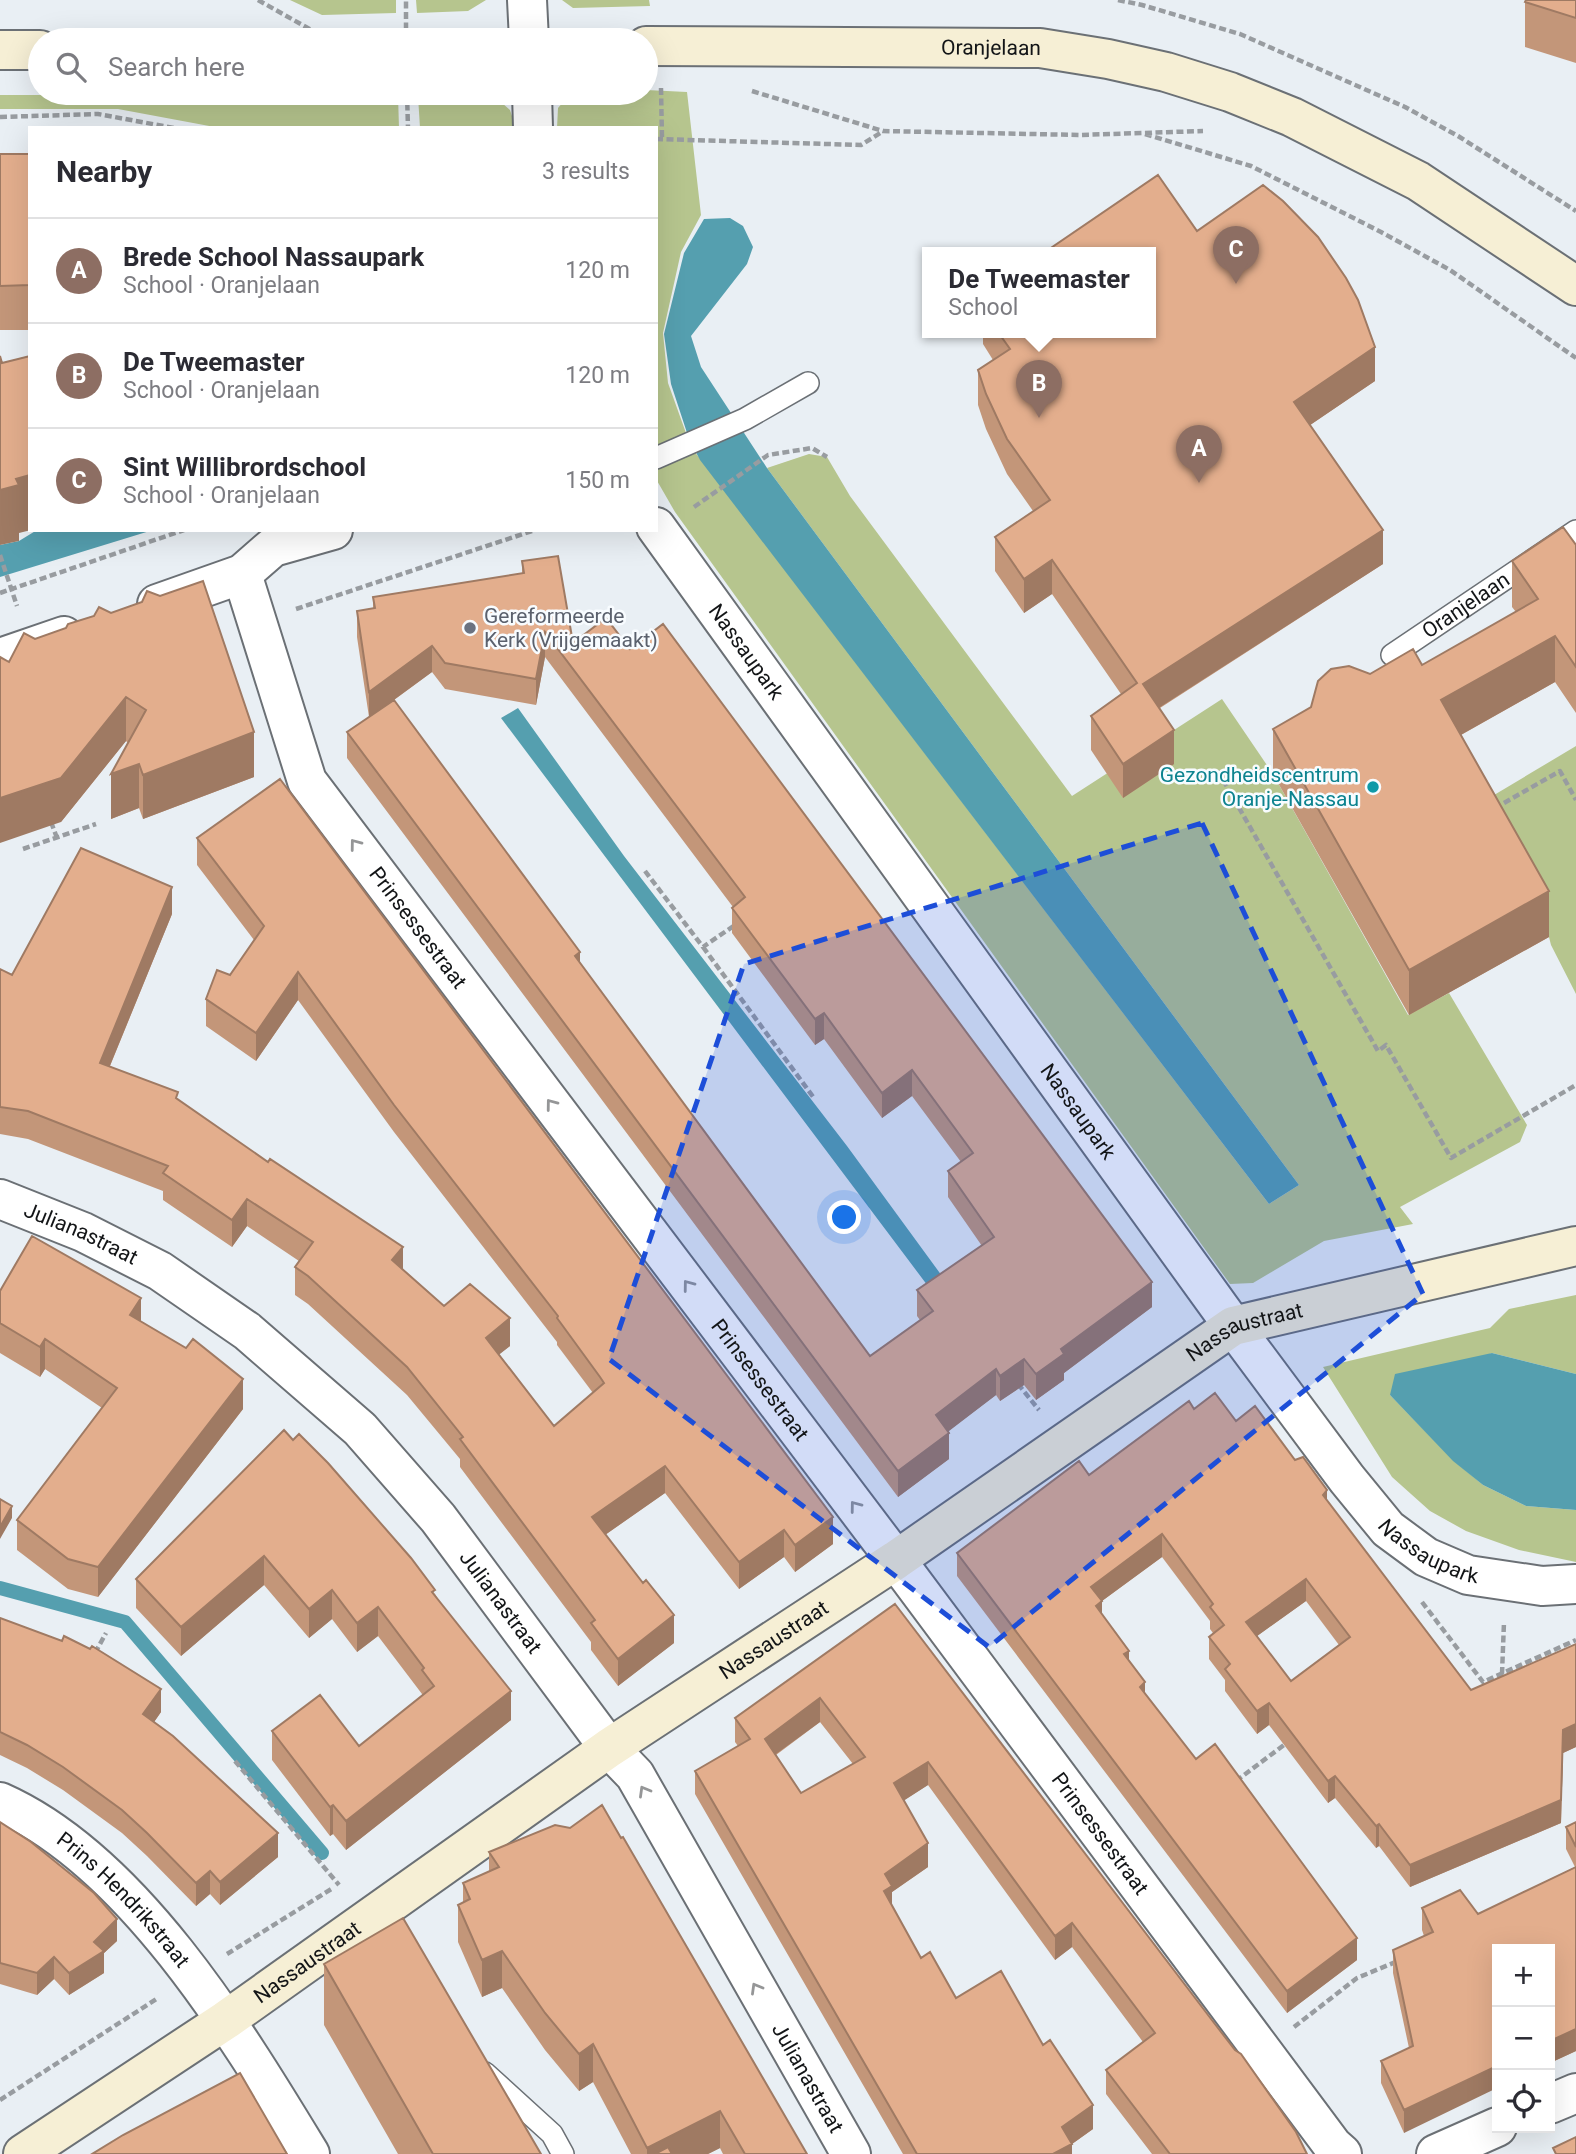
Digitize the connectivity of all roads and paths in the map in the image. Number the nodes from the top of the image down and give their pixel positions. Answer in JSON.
{"nodes":[{"id":1,"x":258,"y":0,"type":"edge"},
{"id":2,"x":406,"y":0,"type":"edge"},
{"id":3,"x":527,"y":0,"type":"edge"},
{"id":4,"x":1118,"y":0,"type":"edge"},
{"id":5,"x":308,"y":28,"type":"edge"},
{"id":6,"x":406,"y":28,"type":"edge"},
{"id":7,"x":528,"y":28,"type":"edge"},
{"id":8,"x":658,"y":46,"type":"edge"},
{"id":9,"x":0,"y":50,"type":"edge"},
{"id":10,"x":28,"y":50,"type":"edge"},
{"id":11,"x":749,"y":90,"type":"dead end"},
{"id":12,"x":407,"y":105,"type":"edge"},
{"id":13,"x":532,"y":105,"type":"edge"},
{"id":14,"x":0,"y":117,"type":"edge"},
{"id":15,"x":163,"y":126,"type":"edge"},
{"id":16,"x":408,"y":126,"type":"edge"},
{"id":17,"x":533,"y":126,"type":"edge"},
{"id":18,"x":1214,"y":130,"type":"dead end"},
{"id":19,"x":883,"y":131,"type":"junction"},
{"id":20,"x":1139,"y":133,"type":"junction"},
{"id":21,"x":658,"y":139,"type":"edge"},
{"id":22,"x":1576,"y":211,"type":"edge"},
{"id":23,"x":1576,"y":286,"type":"edge"},
{"id":24,"x":1576,"y":358,"type":"edge"},
{"id":25,"x":807,"y":383,"type":"dead end"},
{"id":26,"x":663,"y":456,"type":"edge"},
{"id":27,"x":827,"y":457,"type":"dead end"},
{"id":28,"x":714,"y":493,"type":"dead end"},
{"id":29,"x":658,"y":530,"type":"edge"},
{"id":30,"x":1576,"y":531,"type":"edge"},
{"id":31,"x":178,"y":532,"type":"edge"},
{"id":32,"x":326,"y":532,"type":"edge"},
{"id":33,"x":529,"y":532,"type":"edge"},
{"id":34,"x":0,"y":555,"type":"edge"},
{"id":35,"x":7,"y":575,"type":"dead end"},
{"id":36,"x":242,"y":575,"type":"junction"},
{"id":37,"x":0,"y":593,"type":"edge"},
{"id":38,"x":257,"y":622,"type":"junction"},
{"id":39,"x":1392,"y":654,"type":"dead end"},
{"id":40,"x":0,"y":658,"type":"edge"},
{"id":41,"x":1218,"y":771,"type":"dead end"},
{"id":42,"x":1576,"y":800,"type":"edge"},
{"id":43,"x":1504,"y":803,"type":"dead end"},
{"id":44,"x":47,"y":812,"type":"edge"},
{"id":45,"x":96,"y":824,"type":"dead end"},
{"id":46,"x":57,"y":838,"type":"junction"},
{"id":47,"x":23,"y":849,"type":"dead end"},
{"id":48,"x":645,"y":871,"type":"dead end"},
{"id":49,"x":737,"y":923,"type":"edge"},
{"id":50,"x":704,"y":947,"type":"junction"},
{"id":51,"x":1576,"y":1085,"type":"edge"},
{"id":52,"x":814,"y":1098,"type":"dead end"},
{"id":53,"x":0,"y":1199,"type":"edge"},
{"id":54,"x":1576,"y":1246,"type":"edge"},
{"id":55,"x":1233,"y":1326,"type":"junction"},
{"id":56,"x":1016,"y":1381,"type":"edge"},
{"id":57,"x":1041,"y":1414,"type":"dead end"},
{"id":58,"x":896,"y":1560,"type":"junction"},
{"id":59,"x":1505,"y":1581,"type":"junction"},
{"id":60,"x":1576,"y":1584,"type":"edge"},
{"id":61,"x":1421,"y":1601,"type":"dead end"},
{"id":62,"x":107,"y":1633,"type":"dead end"},
{"id":63,"x":1576,"y":1640,"type":"edge"},
{"id":64,"x":93,"y":1656,"type":"edge"},
{"id":65,"x":1502,"y":1674,"type":"junction"},
{"id":66,"x":1298,"y":1735,"type":"edge"},
{"id":67,"x":609,"y":1748,"type":"junction"},
{"id":68,"x":235,"y":1761,"type":"dead end"},
{"id":69,"x":1233,"y":1783,"type":"edge"},
{"id":70,"x":0,"y":1802,"type":"edge"},
{"id":71,"x":339,"y":1885,"type":"dead end"},
{"id":72,"x":1404,"y":1959,"type":"edge"},
{"id":73,"x":226,"y":2020,"type":"junction"},
{"id":74,"x":1262,"y":2050,"type":"junction"},
{"id":75,"x":474,"y":2054,"type":"edge"},
{"id":76,"x":1576,"y":2093,"type":"edge"},
{"id":77,"x":1555,"y":2102,"type":"edge"},
{"id":78,"x":1492,"y":2129,"type":"edge"},
{"id":79,"x":23,"y":2154,"type":"edge"},
{"id":80,"x":310,"y":2154,"type":"edge"},
{"id":81,"x":563,"y":2154,"type":"edge"},
{"id":82,"x":851,"y":2154,"type":"edge"},
{"id":83,"x":1342,"y":2154,"type":"edge"},
{"id":84,"x":1436,"y":2154,"type":"edge"}],
"edges":[{"from":1,"to":5,"type":"path"},
{"from":2,"to":6,"type":"path"},
{"from":3,"to":7,"type":"street"},
{"from":4,"to":22,"type":"path"},
{"from":8,"to":23,"type":"main road","name":"Oranjelaan"},
{"from":9,"to":10,"type":"main road"},
{"from":11,"to":19,"type":"path"},
{"from":12,"to":16,"type":"path"},
{"from":13,"to":17,"type":"street"},
{"from":14,"to":15,"type":"path"},
{"from":18,"to":20,"type":"path"},
{"from":19,"to":20,"type":"path"},
{"from":19,"to":21,"type":"path"},
{"from":20,"to":24,"type":"path"},
{"from":25,"to":26,"type":"lane"},
{"from":27,"to":28,"type":"path"},
{"from":29,"to":55,"type":"street","name":"Nassaupark"},
{"from":30,"to":39,"type":"lane","name":"Oranjelaan"},
{"from":31,"to":37,"type":"path"},
{"from":32,"to":36,"type":"street"},
{"from":33,"to":38,"type":"path"},
{"from":34,"to":35,"type":"path"},
{"from":36,"to":38,"type":"street","name":"Prinsessestraat"},
{"from":36,"to":40,"type":"street"},
{"from":58,"to":38,"type":"street","name":"Prinsessestraat","one_way":true},
{"from":41,"to":51,"type":"path"},
{"from":42,"to":43,"type":"path"},
{"from":44,"to":46,"type":"path"},
{"from":45,"to":46,"type":"path"},
{"from":46,"to":47,"type":"path"},
{"from":48,"to":50,"type":"path"},
{"from":49,"to":50,"type":"path"},
{"from":50,"to":52,"type":"path"},
{"from":53,"to":67,"type":"street","name":"Julianastraat"},
{"from":54,"to":55,"type":"main road","name":"Nassaustraat"},
{"from":55,"to":58,"type":"main road","name":"Nassaustraat"},
{"from":55,"to":59,"type":"street","name":"Nassaupark"},
{"from":56,"to":57,"type":"path"},
{"from":58,"to":67,"type":"main road","name":"Nassaustraat"},
{"from":58,"to":74,"type":"street","name":"Prinsessestraat"},
{"from":59,"to":60,"type":"street","name":"Nassaupark"},
{"from":59,"to":65,"type":"path"},
{"from":61,"to":65,"type":"path"},
{"from":62,"to":64,"type":"path"},
{"from":63,"to":65,"type":"path"},
{"from":66,"to":69,"type":"path"},
{"from":67,"to":73,"type":"main road","name":"Nassaustraat"},
{"from":82,"to":67,"type":"street","name":"Julianastraat","one_way":true},
{"from":68,"to":71,"type":"path"},
{"from":70,"to":73,"type":"street","name":"Prins Hendrikstraat"},
{"from":72,"to":74,"type":"path"},
{"from":73,"to":79,"type":"main road","name":"Nassaustraat"},
{"from":73,"to":80,"type":"street","name":"Prins Hendrikstraat"},
{"from":74,"to":83,"type":"street","name":"Prinsessestraat"},
{"from":75,"to":81,"type":"lane"},
{"from":76,"to":77,"type":"street"},
{"from":78,"to":84,"type":"street"}]}
